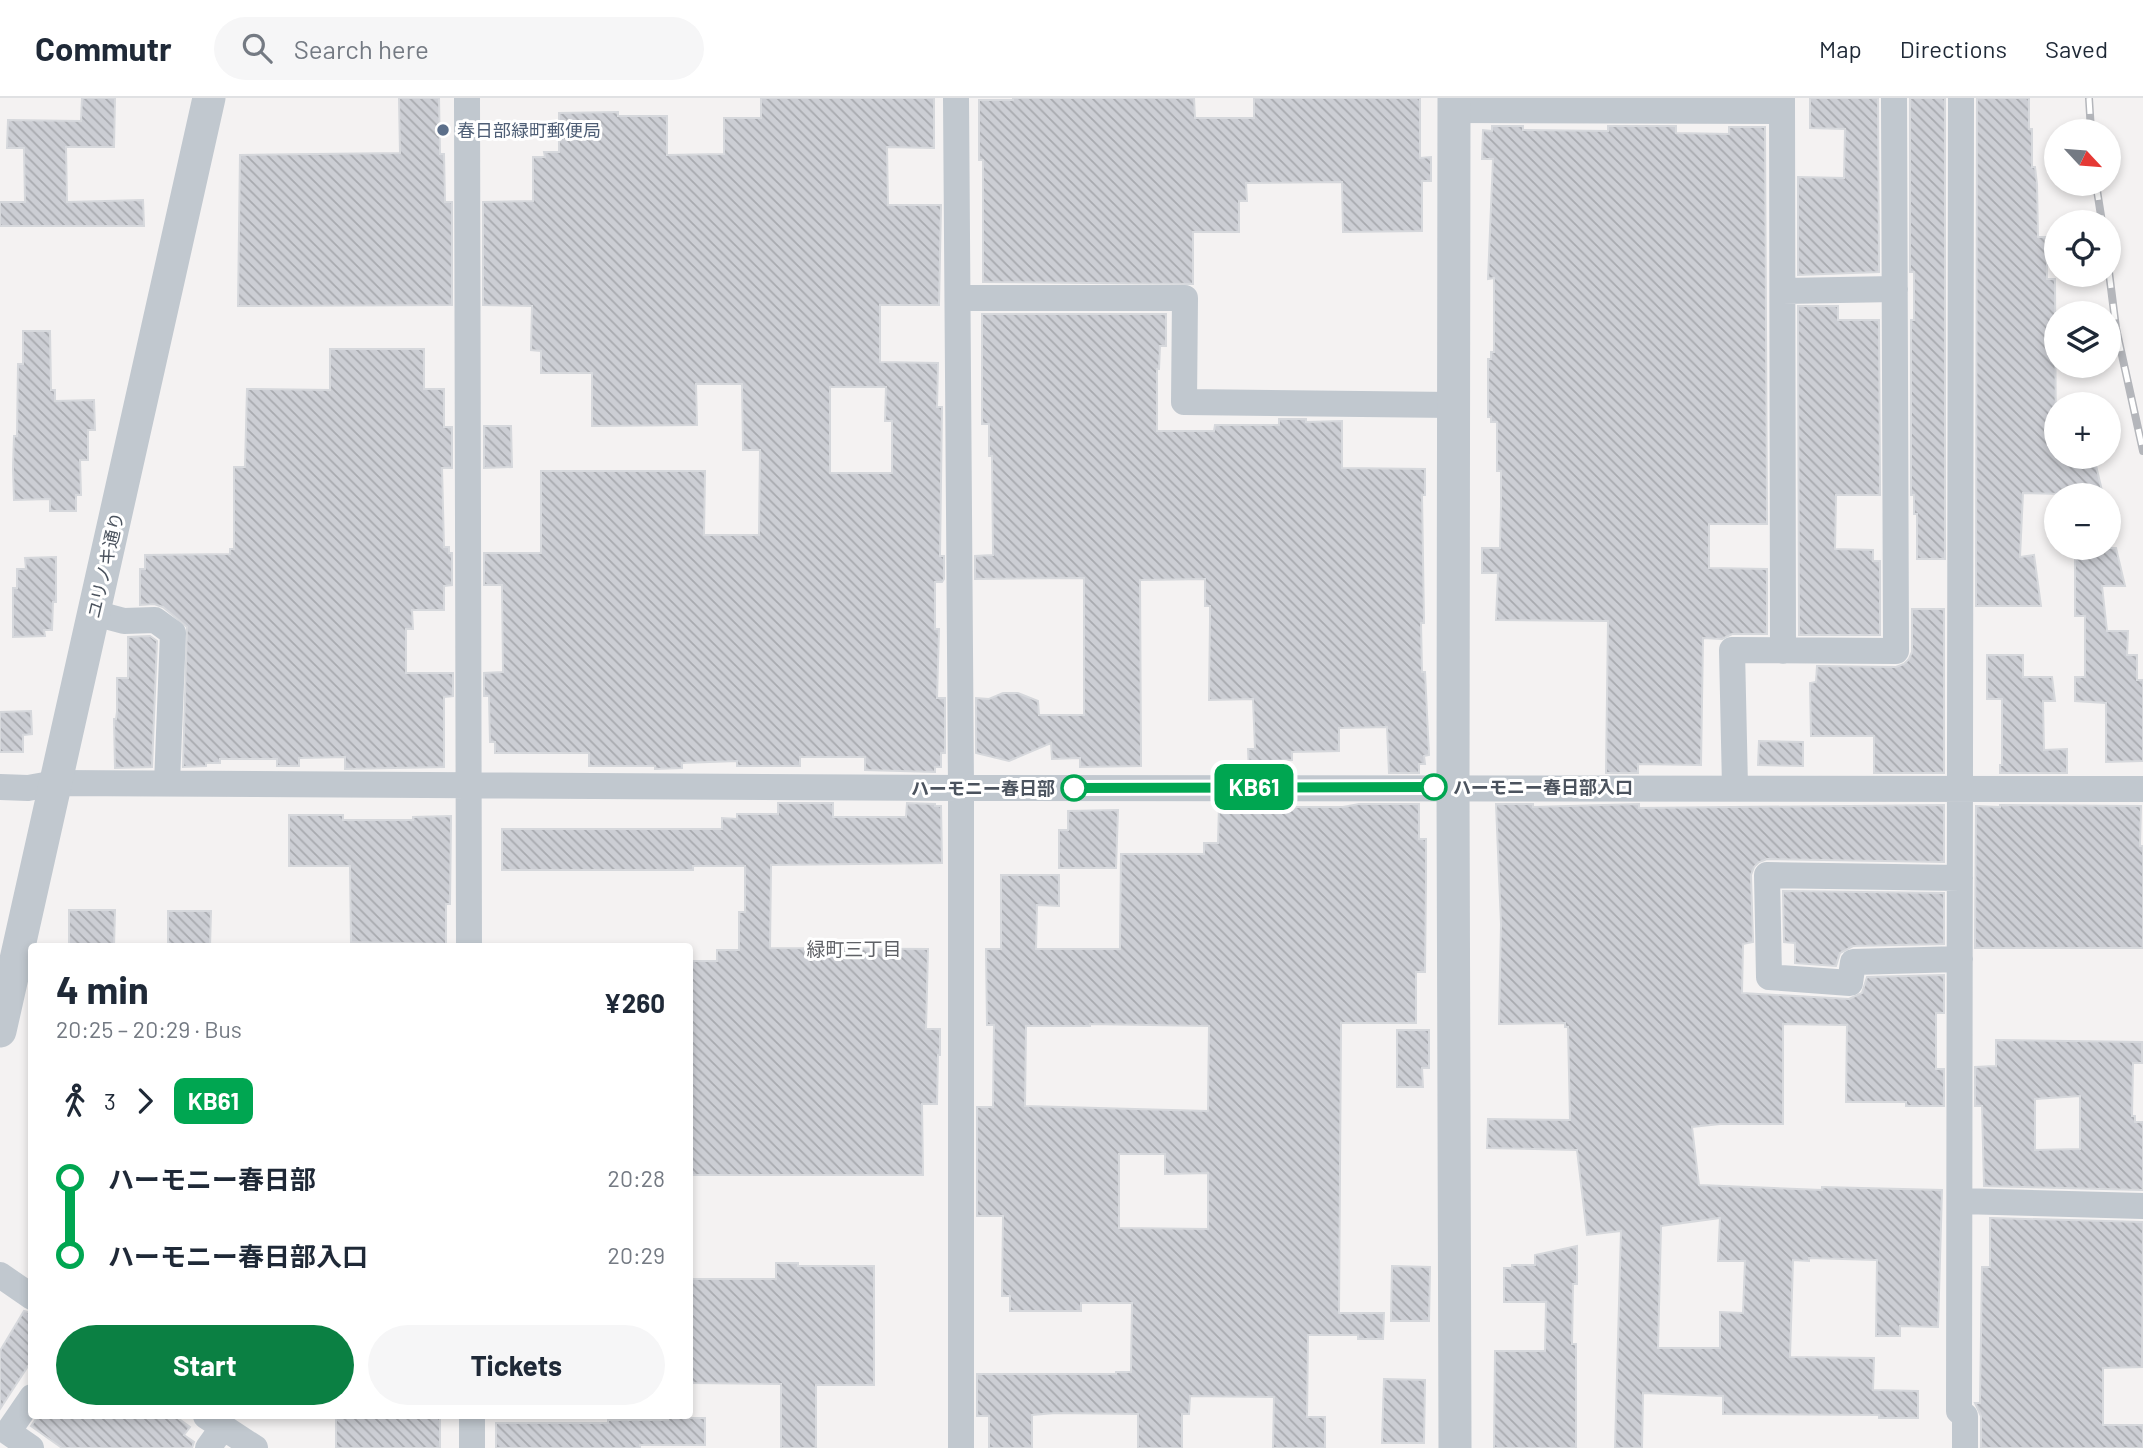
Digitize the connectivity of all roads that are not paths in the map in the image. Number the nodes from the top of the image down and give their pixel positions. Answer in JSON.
{"nodes":[{"id":1,"x":209,"y":98,"type":"edge"},
{"id":2,"x":467,"y":98,"type":"edge"},
{"id":3,"x":956,"y":98,"type":"edge"},
{"id":4,"x":1894,"y":98,"type":"edge"},
{"id":5,"x":1961,"y":98,"type":"edge"},
{"id":6,"x":1454,"y":104,"type":"edge"},
{"id":7,"x":1545,"y":104,"type":"edge"},
{"id":8,"x":1662,"y":104,"type":"edge"},
{"id":9,"x":1782,"y":105,"type":"edge"},
{"id":10,"x":1895,"y":289,"type":"junction"},
{"id":11,"x":1783,"y":291,"type":"junction"},
{"id":12,"x":959,"y":298,"type":"junction"},
{"id":13,"x":1453,"y":405,"type":"junction"},
{"id":14,"x":94,"y":613,"type":"junction"},
{"id":15,"x":1783,"y":651,"type":"junction"},
{"id":16,"x":56,"y":783,"type":"junction"},
{"id":17,"x":167,"y":783,"type":"junction"},
{"id":18,"x":468,"y":785,"type":"junction"},
{"id":19,"x":0,"y":787,"type":"edge"},
{"id":20,"x":1453,"y":787,"type":"junction"},
{"id":21,"x":1735,"y":787,"type":"junction"},
{"id":22,"x":961,"y":788,"type":"junction"},
{"id":23,"x":1961,"y":789,"type":"junction"},
{"id":24,"x":2143,"y":789,"type":"edge"},
{"id":25,"x":1961,"y":877,"type":"junction"},
{"id":26,"x":469,"y":943,"type":"edge"},
{"id":27,"x":1960,"y":959,"type":"junction"},
{"id":28,"x":0,"y":1031,"type":"edge"},
{"id":29,"x":1960,"y":1201,"type":"junction"},
{"id":30,"x":2143,"y":1206,"type":"edge"},
{"id":31,"x":0,"y":1275,"type":"edge"},
{"id":32,"x":28,"y":1294,"type":"edge"},
{"id":33,"x":28,"y":1403,"type":"edge"},
{"id":34,"x":472,"y":1419,"type":"edge"},
{"id":35,"x":212,"y":1430,"type":"edge"},
{"id":36,"x":31,"y":1448,"type":"edge"},
{"id":37,"x":256,"y":1448,"type":"edge"},
{"id":38,"x":472,"y":1448,"type":"edge"},
{"id":39,"x":961,"y":1448,"type":"edge"},
{"id":40,"x":1455,"y":1448,"type":"edge"},
{"id":41,"x":1965,"y":1448,"type":"edge"}],
"edges":[{"from":1,"to":14,"type":"street","name":"ユリノキ通り"},
{"from":2,"to":18,"type":"street"},
{"from":3,"to":12,"type":"street"},
{"from":4,"to":10,"type":"street"},
{"from":5,"to":23,"type":"street"},
{"from":6,"to":7,"type":"street"},
{"from":6,"to":13,"type":"street"},
{"from":7,"to":8,"type":"street"},
{"from":8,"to":9,"type":"street"},
{"from":9,"to":11,"type":"street"},
{"from":10,"to":11,"type":"street"},
{"from":10,"to":15,"type":"street"},
{"from":11,"to":15,"type":"street"},
{"from":12,"to":13,"type":"street"},
{"from":12,"to":22,"type":"street"},
{"from":13,"to":20,"type":"street"},
{"from":14,"to":16,"type":"street","name":"ユリノキ通り"},
{"from":14,"to":17,"type":"street"},
{"from":15,"to":21,"type":"street"},
{"from":16,"to":17,"type":"street"},
{"from":16,"to":19,"type":"street"},
{"from":16,"to":28,"type":"street","name":"ユリノキ通り"},
{"from":17,"to":18,"type":"street"},
{"from":18,"to":22,"type":"street"},
{"from":18,"to":26,"type":"street"},
{"from":20,"to":21,"type":"street"},
{"from":20,"to":22,"type":"street"},
{"from":20,"to":40,"type":"street"},
{"from":21,"to":23,"type":"street"},
{"from":22,"to":39,"type":"street"},
{"from":23,"to":24,"type":"street"},
{"from":23,"to":25,"type":"street"},
{"from":25,"to":27,"type":"street"},
{"from":25,"to":27,"type":"street"},
{"from":27,"to":29,"type":"street"},
{"from":29,"to":30,"type":"street"},
{"from":29,"to":41,"type":"street"},
{"from":31,"to":32,"type":"street"},
{"from":33,"to":36,"type":"street"},
{"from":34,"to":38,"type":"street"},
{"from":35,"to":37,"type":"street"}]}
